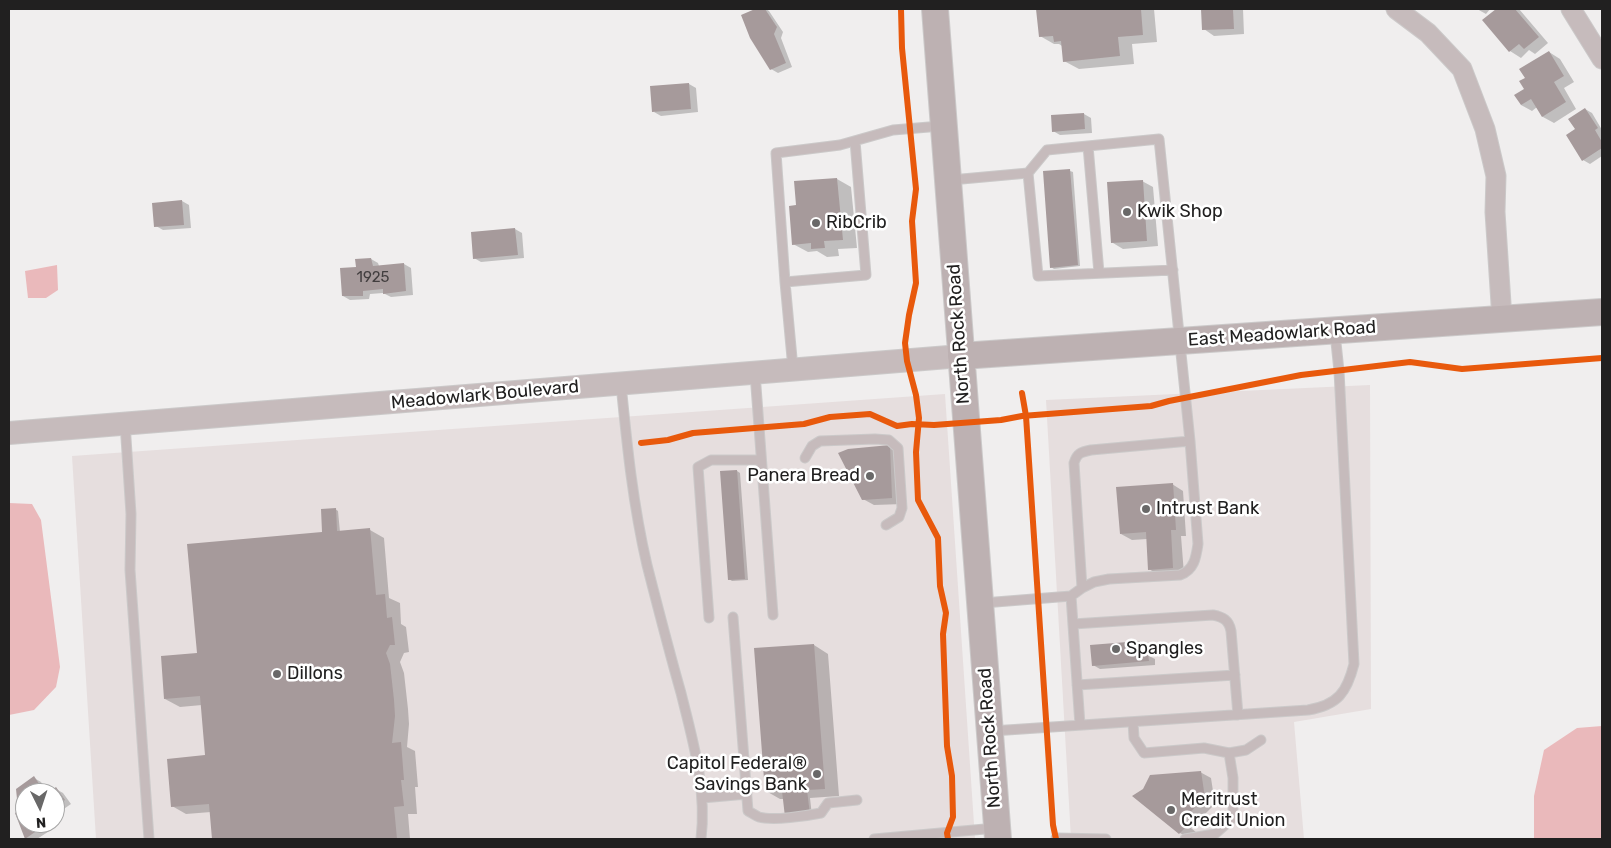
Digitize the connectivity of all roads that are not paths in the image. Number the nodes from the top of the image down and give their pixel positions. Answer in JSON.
{"nodes":[{"id":1,"x":935,"y":9,"type":"edge"},
{"id":2,"x":1396,"y":9,"type":"edge"},
{"id":3,"x":1571,"y":9,"type":"edge"},
{"id":4,"x":1602,"y":59,"type":"edge"},
{"id":5,"x":944,"y":126,"type":"junction"},
{"id":6,"x":855,"y":141,"type":"junction"},
{"id":7,"x":1088,"y":146,"type":"junction"},
{"id":8,"x":1028,"y":173,"type":"junction"},
{"id":9,"x":948,"y":180,"type":"junction"},
{"id":10,"x":1173,"y":270,"type":"junction"},
{"id":11,"x":1099,"y":273,"type":"junction"},
{"id":12,"x":785,"y":282,"type":"junction"},
{"id":13,"x":1602,"y":312,"type":"edge"},
{"id":14,"x":1502,"y":319,"type":"junction"},
{"id":15,"x":1335,"y":331,"type":"junction"},
{"id":16,"x":1180,"y":341,"type":"junction"},
{"id":17,"x":961,"y":356,"type":"junction"},
{"id":18,"x":793,"y":370,"type":"junction"},
{"id":19,"x":755,"y":373,"type":"junction"},
{"id":20,"x":621,"y":384,"type":"junction"},
{"id":21,"x":125,"y":424,"type":"junction"},
{"id":22,"x":9,"y":433,"type":"edge"},
{"id":23,"x":1190,"y":441,"type":"junction"},
{"id":24,"x":805,"y":458,"type":"dead end"},
{"id":25,"x":761,"y":460,"type":"junction"},
{"id":26,"x":886,"y":525,"type":"dead end"},
{"id":27,"x":1082,"y":588,"type":"junction"},
{"id":28,"x":1071,"y":596,"type":"junction"},
{"id":29,"x":980,"y":603,"type":"junction"},
{"id":30,"x":773,"y":614,"type":"dead end"},
{"id":31,"x":733,"y":617,"type":"dead end"},
{"id":32,"x":709,"y":618,"type":"dead end"},
{"id":33,"x":1073,"y":624,"type":"junction"},
{"id":34,"x":1235,"y":675,"type":"junction"},
{"id":35,"x":1077,"y":685,"type":"junction"},
{"id":36,"x":1238,"y":715,"type":"junction"},
{"id":37,"x":1132,"y":722,"type":"junction"},
{"id":38,"x":1080,"y":725,"type":"junction"},
{"id":39,"x":990,"y":731,"type":"junction"},
{"id":40,"x":1261,"y":740,"type":"dead end"},
{"id":41,"x":1229,"y":753,"type":"junction"},
{"id":42,"x":747,"y":794,"type":"junction"},
{"id":43,"x":702,"y":798,"type":"junction"},
{"id":44,"x":856,"y":800,"type":"dead end"},
{"id":45,"x":998,"y":834,"type":"edge"},
{"id":46,"x":1056,"y":838,"type":"edge"},
{"id":47,"x":149,"y":839,"type":"edge"},
{"id":48,"x":701,"y":839,"type":"edge"},
{"id":49,"x":874,"y":839,"type":"edge"},
{"id":50,"x":1106,"y":839,"type":"edge"},
{"id":51,"x":1186,"y":839,"type":"edge"}],
"edges":[{"from":1,"to":5,"type":"main road","name":"North Rock Road"},
{"from":2,"to":14,"type":"street"},
{"from":3,"to":4,"type":"street"},
{"from":5,"to":6,"type":"lane"},
{"from":5,"to":9,"type":"main road","name":"North Rock Road"},
{"from":6,"to":12,"type":"lane"},
{"from":6,"to":12,"type":"lane"},
{"from":7,"to":8,"type":"lane"},
{"from":7,"to":10,"type":"lane"},
{"from":7,"to":11,"type":"lane"},
{"from":8,"to":9,"type":"lane"},
{"from":8,"to":11,"type":"lane"},
{"from":9,"to":17,"type":"main road","name":"North Rock Road"},
{"from":10,"to":11,"type":"lane"},
{"from":10,"to":16,"type":"lane"},
{"from":12,"to":18,"type":"lane"},
{"from":13,"to":14,"type":"main road","name":"East Meadowlark Road"},
{"from":14,"to":15,"type":"main road","name":"East Meadowlark Road"},
{"from":15,"to":16,"type":"main road","name":"East Meadowlark Road"},
{"from":15,"to":36,"type":"lane"},
{"from":16,"to":17,"type":"main road","name":"East Meadowlark Road"},
{"from":16,"to":23,"type":"lane"},
{"from":17,"to":18,"type":"street","name":"Meadowlark Boulevard"},
{"from":17,"to":29,"type":"main road","name":"North Rock Road"},
{"from":18,"to":19,"type":"street","name":"Meadowlark Boulevard"},
{"from":19,"to":20,"type":"street","name":"Meadowlark Boulevard"},
{"from":19,"to":25,"type":"lane"},
{"from":20,"to":21,"type":"street","name":"Meadowlark Boulevard"},
{"from":20,"to":43,"type":"lane"},
{"from":21,"to":22,"type":"street","name":"Meadowlark Boulevard"},
{"from":21,"to":47,"type":"lane"},
{"from":23,"to":27,"type":"lane"},
{"from":23,"to":27,"type":"lane"},
{"from":24,"to":26,"type":"lane"},
{"from":25,"to":30,"type":"lane"},
{"from":25,"to":32,"type":"lane"},
{"from":27,"to":28,"type":"lane"},
{"from":28,"to":29,"type":"lane"},
{"from":28,"to":33,"type":"lane"},
{"from":29,"to":39,"type":"main road","name":"North Rock Road"},
{"from":31,"to":42,"type":"lane"},
{"from":33,"to":34,"type":"lane"},
{"from":33,"to":35,"type":"lane"},
{"from":34,"to":35,"type":"lane"},
{"from":34,"to":36,"type":"lane"},
{"from":35,"to":38,"type":"lane"},
{"from":36,"to":37,"type":"lane"},
{"from":37,"to":38,"type":"lane"},
{"from":37,"to":41,"type":"lane"},
{"from":38,"to":39,"type":"lane"},
{"from":39,"to":45,"type":"main road","name":"North Rock Road"},
{"from":40,"to":41,"type":"lane"},
{"from":41,"to":51,"type":"lane"},
{"from":42,"to":43,"type":"lane"},
{"from":42,"to":44,"type":"lane"},
{"from":43,"to":48,"type":"lane"},
{"from":45,"to":49,"type":"lane"},
{"from":46,"to":50,"type":"lane"}]}
